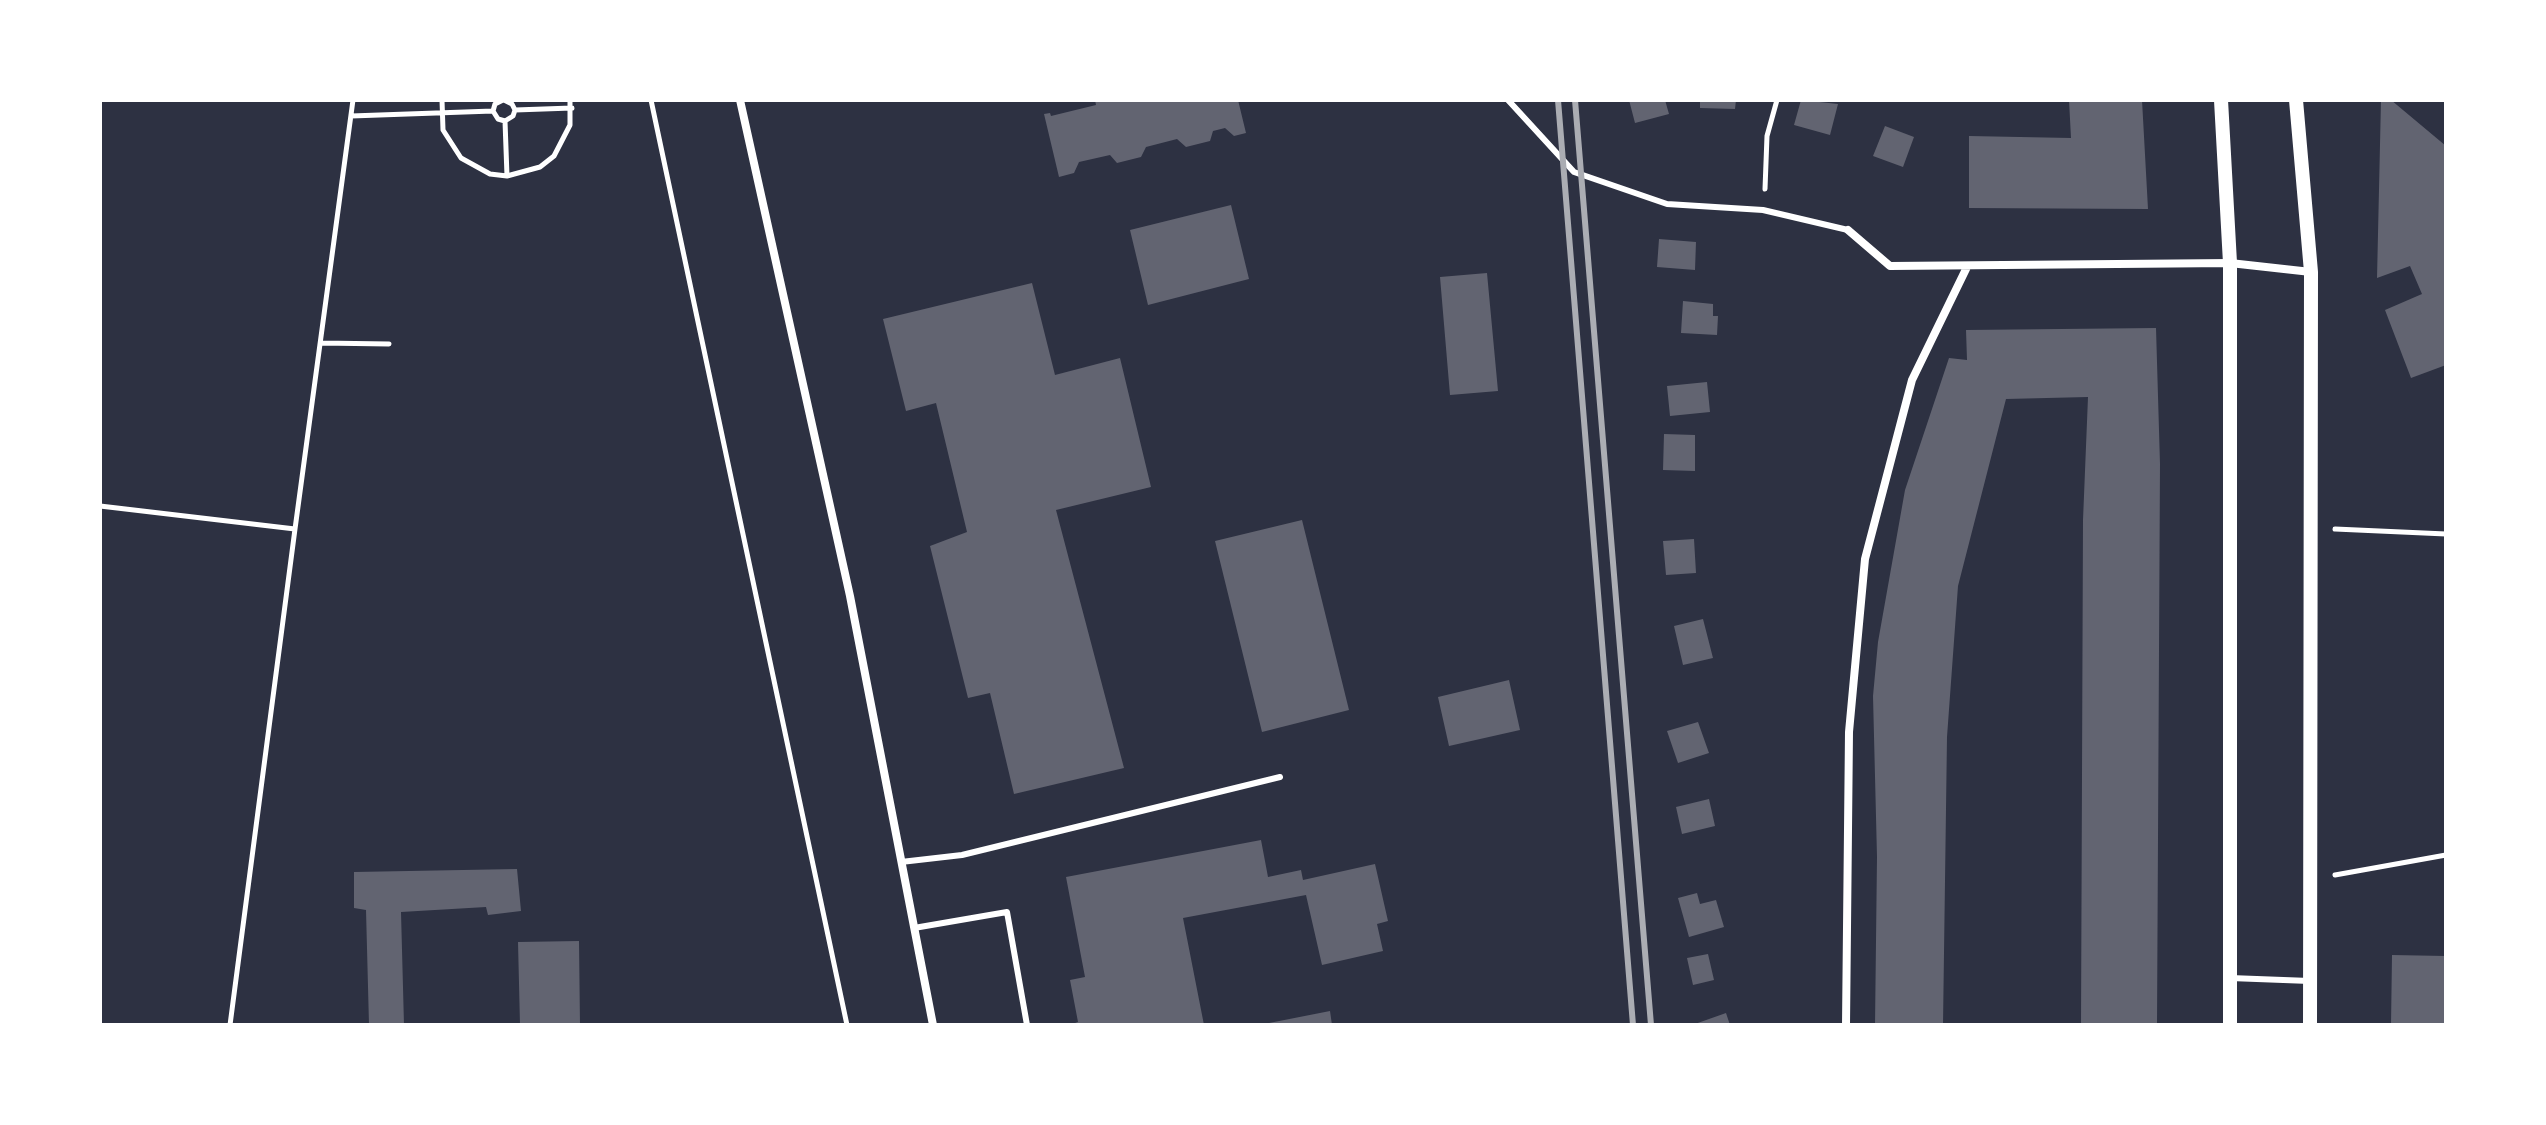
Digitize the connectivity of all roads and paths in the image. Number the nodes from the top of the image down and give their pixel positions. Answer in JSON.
{"nodes":[{"id":1,"x":353,"y":100,"type":"edge"},
{"id":2,"x":442,"y":100,"type":"edge"},
{"id":3,"x":504,"y":100,"type":"edge"},
{"id":4,"x":570,"y":100,"type":"edge"},
{"id":5,"x":651,"y":100,"type":"edge"},
{"id":6,"x":740,"y":100,"type":"edge"},
{"id":7,"x":1508,"y":100,"type":"edge"},
{"id":8,"x":1777,"y":100,"type":"edge"},
{"id":9,"x":2221,"y":100,"type":"edge"},
{"id":10,"x":2296,"y":100,"type":"edge"},
{"id":11,"x":572,"y":108,"type":"junction"},
{"id":12,"x":515,"y":110,"type":"junction"},
{"id":13,"x":493,"y":111,"type":"junction"},
{"id":14,"x":441,"y":113,"type":"junction"},
{"id":15,"x":351,"y":116,"type":"junction"},
{"id":16,"x":505,"y":121,"type":"junction"},
{"id":17,"x":507,"y":176,"type":"junction"},
{"id":18,"x":1763,"y":210,"type":"junction"},
{"id":19,"x":1848,"y":230,"type":"joint"},
{"id":20,"x":2230,"y":263,"type":"junction"},
{"id":21,"x":1967,"y":267,"type":"junction"},
{"id":22,"x":2311,"y":272,"type":"junction"},
{"id":23,"x":321,"y":343,"type":"junction"},
{"id":24,"x":389,"y":344,"type":"dead end"},
{"id":25,"x":100,"y":506,"type":"edge"},
{"id":26,"x":2313,"y":527,"type":"junction"},
{"id":27,"x":295,"y":529,"type":"junction"},
{"id":28,"x":2446,"y":534,"type":"edge"},
{"id":29,"x":1280,"y":777,"type":"dead end"},
{"id":30,"x":2446,"y":855,"type":"edge"},
{"id":31,"x":901,"y":862,"type":"junction"},
{"id":32,"x":2310,"y":879,"type":"junction"},
{"id":33,"x":914,"y":928,"type":"junction"},
{"id":34,"x":2230,"y":978,"type":"junction"},
{"id":35,"x":2310,"y":981,"type":"junction"},
{"id":36,"x":230,"y":1025,"type":"edge"},
{"id":37,"x":847,"y":1025,"type":"edge"},
{"id":38,"x":933,"y":1025,"type":"edge"},
{"id":39,"x":1027,"y":1025,"type":"edge"},
{"id":40,"x":1846,"y":1025,"type":"edge"},
{"id":41,"x":2230,"y":1025,"type":"edge"},
{"id":42,"x":2310,"y":1025,"type":"edge"}],
"edges":[{"from":1,"to":15,"type":"path"},
{"from":2,"to":14,"type":"path"},
{"from":3,"to":12,"type":"path"},
{"from":3,"to":13,"type":"path"},
{"from":4,"to":11,"type":"path"},
{"from":5,"to":37,"type":"path"},
{"from":6,"to":31,"type":"street"},
{"from":7,"to":18,"type":"lane"},
{"from":8,"to":18,"type":"path"},
{"from":9,"to":20,"type":"street"},
{"from":10,"to":22,"type":"street"},
{"from":11,"to":12,"type":"path"},
{"from":11,"to":17,"type":"path"},
{"from":12,"to":16,"type":"path"},
{"from":13,"to":14,"type":"path"},
{"from":13,"to":16,"type":"path"},
{"from":14,"to":15,"type":"path"},
{"from":14,"to":17,"type":"path"},
{"from":15,"to":23,"type":"path"},
{"from":16,"to":17,"type":"path"},
{"from":18,"to":19,"type":"lane"},
{"from":19,"to":21,"type":"street"},
{"from":20,"to":21,"type":"street"},
{"from":20,"to":22,"type":"street"},
{"from":20,"to":34,"type":"street"},
{"from":21,"to":40,"type":"street"},
{"from":22,"to":26,"type":"street"},
{"from":23,"to":24,"type":"path"},
{"from":23,"to":27,"type":"path"},
{"from":25,"to":27,"type":"path"},
{"from":26,"to":28,"type":"path"},
{"from":26,"to":32,"type":"street"},
{"from":27,"to":36,"type":"path"},
{"from":29,"to":31,"type":"lane"},
{"from":30,"to":32,"type":"path"},
{"from":31,"to":33,"type":"street"},
{"from":32,"to":35,"type":"street"},
{"from":33,"to":38,"type":"street"},
{"from":33,"to":39,"type":"lane"},
{"from":34,"to":35,"type":"lane"},
{"from":34,"to":41,"type":"street"},
{"from":35,"to":42,"type":"street"}]}
